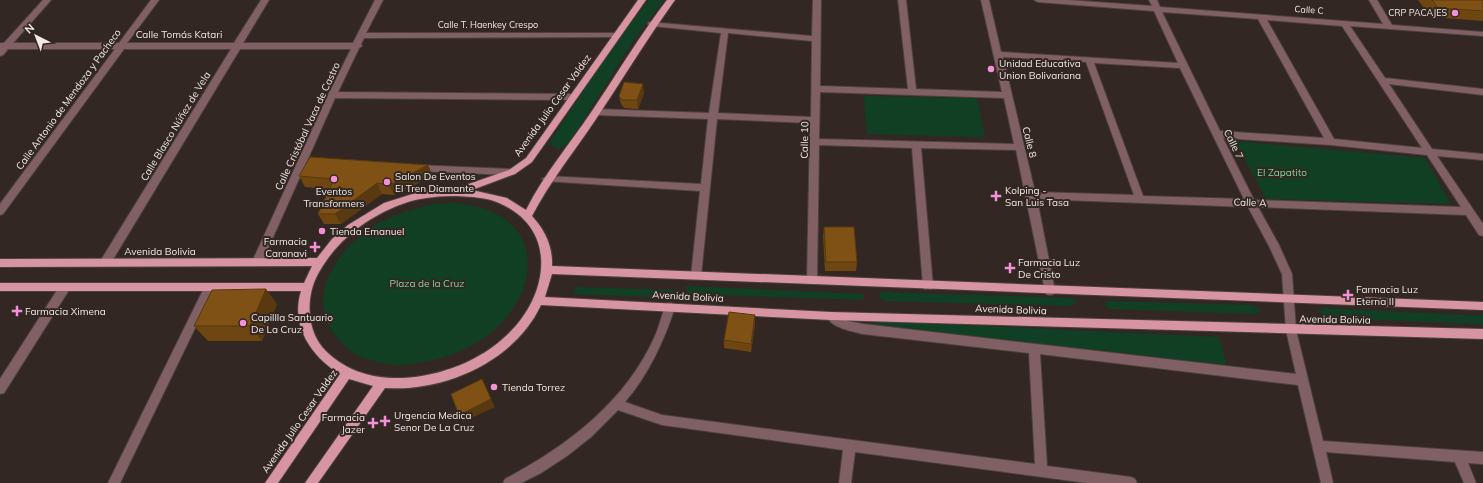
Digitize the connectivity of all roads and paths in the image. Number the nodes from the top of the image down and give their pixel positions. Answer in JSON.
{"nodes":[{"id":1,"x":47,"y":0,"type":"edge"},
{"id":2,"x":155,"y":0,"type":"edge"},
{"id":3,"x":265,"y":0,"type":"edge"},
{"id":4,"x":379,"y":0,"type":"edge"},
{"id":5,"x":642,"y":0,"type":"edge"},
{"id":6,"x":671,"y":0,"type":"edge"},
{"id":7,"x":817,"y":0,"type":"edge"},
{"id":8,"x":902,"y":0,"type":"edge"},
{"id":9,"x":986,"y":0,"type":"edge"},
{"id":10,"x":1038,"y":0,"type":"edge"},
{"id":11,"x":1153,"y":0,"type":"edge"},
{"id":12,"x":1373,"y":0,"type":"edge"},
{"id":13,"x":1157,"y":10,"type":"junction"},
{"id":14,"x":1261,"y":17,"type":"junction"},
{"id":15,"x":1344,"y":23,"type":"junction"},
{"id":16,"x":652,"y":24,"type":"junction"},
{"id":17,"x":1389,"y":27,"type":"junction"},
{"id":18,"x":724,"y":30,"type":"junction"},
{"id":19,"x":1483,"y":34,"type":"edge"},
{"id":20,"x":616,"y":35,"type":"junction"},
{"id":21,"x":361,"y":36,"type":"junction"},
{"id":22,"x":816,"y":39,"type":"junction"},
{"id":23,"x":237,"y":45,"type":"junction"},
{"id":24,"x":3,"y":46,"type":"edge"},
{"id":25,"x":121,"y":46,"type":"junction"},
{"id":26,"x":358,"y":46,"type":"junction"},
{"id":27,"x":0,"y":53,"type":"edge"},
{"id":28,"x":998,"y":54,"type":"junction"},
{"id":29,"x":1089,"y":60,"type":"junction"},
{"id":30,"x":1183,"y":66,"type":"junction"},
{"id":31,"x":1382,"y":81,"type":"junction"},
{"id":32,"x":816,"y":89,"type":"junction"},
{"id":33,"x":912,"y":92,"type":"junction"},
{"id":34,"x":1483,"y":92,"type":"edge"},
{"id":35,"x":332,"y":95,"type":"junction"},
{"id":36,"x":1007,"y":95,"type":"junction"},
{"id":37,"x":574,"y":96,"type":"junction"},
{"id":38,"x":596,"y":112,"type":"junction"},
{"id":39,"x":713,"y":116,"type":"junction"},
{"id":40,"x":815,"y":120,"type":"junction"},
{"id":41,"x":1217,"y":134,"type":"junction"},
{"id":42,"x":815,"y":142,"type":"junction"},
{"id":43,"x":1331,"y":142,"type":"junction"},
{"id":44,"x":916,"y":145,"type":"junction"},
{"id":45,"x":1020,"y":148,"type":"junction"},
{"id":46,"x":1429,"y":151,"type":"junction"},
{"id":47,"x":1483,"y":157,"type":"edge"},
{"id":48,"x":403,"y":167,"type":"edge"},
{"id":49,"x":512,"y":172,"type":"junction"},
{"id":50,"x":547,"y":179,"type":"junction"},
{"id":51,"x":705,"y":188,"type":"junction"},
{"id":52,"x":457,"y":192,"type":"junction"},
{"id":53,"x":1031,"y":195,"type":"junction"},
{"id":54,"x":1139,"y":197,"type":"junction"},
{"id":55,"x":1250,"y":202,"type":"junction"},
{"id":56,"x":0,"y":211,"type":"edge"},
{"id":57,"x":1469,"y":211,"type":"junction"},
{"id":58,"x":527,"y":217,"type":"junction"},
{"id":59,"x":1483,"y":232,"type":"edge"},
{"id":60,"x":257,"y":262,"type":"junction"},
{"id":61,"x":320,"y":262,"type":"junction"},
{"id":62,"x":0,"y":263,"type":"edge"},
{"id":63,"x":105,"y":263,"type":"junction"},
{"id":64,"x":548,"y":270,"type":"junction"},
{"id":65,"x":696,"y":276,"type":"junction"},
{"id":66,"x":812,"y":281,"type":"junction"},
{"id":67,"x":928,"y":286,"type":"junction"},
{"id":68,"x":0,"y":287,"type":"edge"},
{"id":69,"x":66,"y":287,"type":"junction"},
{"id":70,"x":210,"y":287,"type":"junction"},
{"id":71,"x":308,"y":287,"type":"junction"},
{"id":72,"x":1050,"y":291,"type":"junction"},
{"id":73,"x":1289,"y":299,"type":"junction"},
{"id":74,"x":539,"y":301,"type":"junction"},
{"id":75,"x":1483,"y":306,"type":"edge"},
{"id":76,"x":670,"y":307,"type":"junction"},
{"id":77,"x":831,"y":316,"type":"junction"},
{"id":78,"x":1291,"y":330,"type":"junction"},
{"id":79,"x":1483,"y":334,"type":"edge"},
{"id":80,"x":1034,"y":350,"type":"junction"},
{"id":81,"x":347,"y":373,"type":"junction"},
{"id":82,"x":1302,"y":380,"type":"junction"},
{"id":83,"x":382,"y":383,"type":"junction"},
{"id":84,"x":0,"y":389,"type":"edge"},
{"id":85,"x":617,"y":404,"type":"junction"},
{"id":86,"x":850,"y":446,"type":"junction"},
{"id":87,"x":1318,"y":446,"type":"junction"},
{"id":88,"x":1459,"y":456,"type":"junction"},
{"id":89,"x":1483,"y":458,"type":"edge"},
{"id":90,"x":1040,"y":471,"type":"junction"},
{"id":91,"x":114,"y":483,"type":"edge"},
{"id":92,"x":271,"y":483,"type":"edge"},
{"id":93,"x":311,"y":483,"type":"edge"},
{"id":94,"x":509,"y":483,"type":"edge"},
{"id":95,"x":845,"y":483,"type":"edge"},
{"id":96,"x":1131,"y":483,"type":"edge"},
{"id":97,"x":1327,"y":483,"type":"edge"},
{"id":98,"x":1470,"y":483,"type":"edge"}],
"edges":[{"from":1,"to":24,"type":"street"},
{"from":2,"to":25,"type":"street","name":"Calle Antonio de Mendoza y Pacheco"},
{"from":3,"to":23,"type":"street","name":"Calle Blasco Núñez de Vela"},
{"from":4,"to":21,"type":"street","name":"Calle Cristóbal Vaca de Castro"},
{"from":5,"to":20,"type":"main road","name":"Avenida Julio Cesar Valdez"},
{"from":6,"to":16,"type":"main road"},
{"from":7,"to":22,"type":"street","name":"Calle 10"},
{"from":8,"to":33,"type":"street"},
{"from":9,"to":28,"type":"street","name":"Calle 8"},
{"from":10,"to":13,"type":"street","name":"Calle C"},
{"from":11,"to":13,"type":"street","name":"Calle 7"},
{"from":12,"to":17,"type":"street"},
{"from":13,"to":14,"type":"street","name":"Calle C"},
{"from":13,"to":30,"type":"street","name":"Calle 7"},
{"from":14,"to":15,"type":"street","name":"Calle C"},
{"from":14,"to":43,"type":"street"},
{"from":15,"to":17,"type":"street","name":"Calle C"},
{"from":15,"to":31,"type":"street"},
{"from":16,"to":18,"type":"street"},
{"from":16,"to":38,"type":"main road"},
{"from":17,"to":19,"type":"street","name":"Calle C"},
{"from":18,"to":22,"type":"street"},
{"from":18,"to":39,"type":"street"},
{"from":20,"to":21,"type":"street","name":"Calle T. Haenkey Crespo"},
{"from":20,"to":37,"type":"main road","name":"Avenida Julio Cesar Valdez"},
{"from":21,"to":26,"type":"street","name":"Calle Cristóbal Vaca de Castro"},
{"from":22,"to":32,"type":"street","name":"Calle 10"},
{"from":23,"to":25,"type":"street","name":"Calle Tomás Katari"},
{"from":23,"to":26,"type":"street","name":"Calle Tomás Katari"},
{"from":23,"to":63,"type":"street","name":"Calle Blasco Núñez de Vela"},
{"from":24,"to":25,"type":"street","name":"Calle Tomás Katari"},
{"from":24,"to":27,"type":"street"},
{"from":25,"to":56,"type":"street","name":"Calle Antonio de Mendoza y Pacheco"},
{"from":26,"to":35,"type":"street","name":"Calle Cristóbal Vaca de Castro"},
{"from":28,"to":29,"type":"street"},
{"from":28,"to":36,"type":"street","name":"Calle 8"},
{"from":29,"to":30,"type":"street"},
{"from":29,"to":54,"type":"street"},
{"from":30,"to":41,"type":"street","name":"Calle 7"},
{"from":31,"to":34,"type":"street"},
{"from":31,"to":46,"type":"street"},
{"from":32,"to":33,"type":"street"},
{"from":32,"to":40,"type":"street","name":"Calle 10"},
{"from":33,"to":36,"type":"street"},
{"from":35,"to":37,"type":"street"},
{"from":35,"to":60,"type":"street","name":"Calle Cristóbal Vaca de Castro"},
{"from":36,"to":45,"type":"street","name":"Calle 8"},
{"from":37,"to":49,"type":"main road","name":"Avenida Julio Cesar Valdez"},
{"from":38,"to":39,"type":"street"},
{"from":38,"to":50,"type":"main road"},
{"from":39,"to":40,"type":"street"},
{"from":39,"to":51,"type":"street"},
{"from":40,"to":42,"type":"street","name":"Calle 10"},
{"from":41,"to":43,"type":"street"},
{"from":41,"to":55,"type":"street","name":"Calle 7"},
{"from":42,"to":44,"type":"street"},
{"from":42,"to":66,"type":"street","name":"Calle 10"},
{"from":43,"to":46,"type":"street"},
{"from":44,"to":45,"type":"street"},
{"from":44,"to":67,"type":"street"},
{"from":45,"to":53,"type":"street","name":"Calle 8"},
{"from":46,"to":47,"type":"street"},
{"from":46,"to":57,"type":"street"},
{"from":48,"to":49,"type":"street"},
{"from":49,"to":52,"type":"main road","name":"Avenida Julio Cesar Valdez"},
{"from":50,"to":51,"type":"street"},
{"from":50,"to":58,"type":"main road"},
{"from":51,"to":65,"type":"street"},
{"from":52,"to":58,"type":"main road"},
{"from":52,"to":61,"type":"main road"},
{"from":53,"to":54,"type":"street","name":"Calle A"},
{"from":53,"to":72,"type":"street","name":"Calle 8"},
{"from":54,"to":55,"type":"street","name":"Calle A"},
{"from":55,"to":57,"type":"street","name":"Calle A"},
{"from":55,"to":73,"type":"street","name":"Calle 7"},
{"from":57,"to":59,"type":"street"},
{"from":58,"to":64,"type":"main road"},
{"from":60,"to":61,"type":"main road","name":"Avenida Bolivia"},
{"from":60,"to":63,"type":"main road","name":"Avenida Bolivia"},
{"from":61,"to":71,"type":"main road"},
{"from":62,"to":63,"type":"main road","name":"Avenida Bolivia"},
{"from":64,"to":65,"type":"main road","name":"Avenida Bolivia"},
{"from":64,"to":74,"type":"main road"},
{"from":65,"to":66,"type":"main road","name":"Avenida Bolivia"},
{"from":66,"to":67,"type":"main road","name":"Avenida Bolivia"},
{"from":67,"to":72,"type":"main road","name":"Avenida Bolivia"},
{"from":68,"to":69,"type":"main road"},
{"from":69,"to":70,"type":"main road"},
{"from":69,"to":84,"type":"street"},
{"from":70,"to":71,"type":"main road"},
{"from":70,"to":91,"type":"street"},
{"from":71,"to":81,"type":"main road"},
{"from":72,"to":73,"type":"main road","name":"Avenida Bolivia"},
{"from":73,"to":75,"type":"main road","name":"Avenida Bolivia"},
{"from":73,"to":78,"type":"street","name":"Calle 7"},
{"from":74,"to":76,"type":"main road","name":"Avenida Bolivia"},
{"from":74,"to":83,"type":"main road"},
{"from":76,"to":77,"type":"main road","name":"Avenida Bolivia"},
{"from":76,"to":85,"type":"street"},
{"from":77,"to":78,"type":"main road","name":"Avenida Bolivia"},
{"from":77,"to":80,"type":"street"},
{"from":78,"to":79,"type":"main road","name":"Avenida Bolivia"},
{"from":78,"to":82,"type":"street","name":"Calle 7"},
{"from":80,"to":82,"type":"street"},
{"from":80,"to":90,"type":"street"},
{"from":81,"to":83,"type":"main road"},
{"from":81,"to":92,"type":"main road","name":"Avenida Julio Cesar Valdez"},
{"from":82,"to":87,"type":"street","name":"Calle 7"},
{"from":83,"to":93,"type":"main road"},
{"from":85,"to":86,"type":"street"},
{"from":85,"to":94,"type":"street"},
{"from":86,"to":90,"type":"street"},
{"from":86,"to":95,"type":"street"},
{"from":87,"to":88,"type":"street"},
{"from":87,"to":97,"type":"street","name":"Calle 7"},
{"from":88,"to":89,"type":"street"},
{"from":88,"to":98,"type":"street"},
{"from":90,"to":96,"type":"street"}]}
